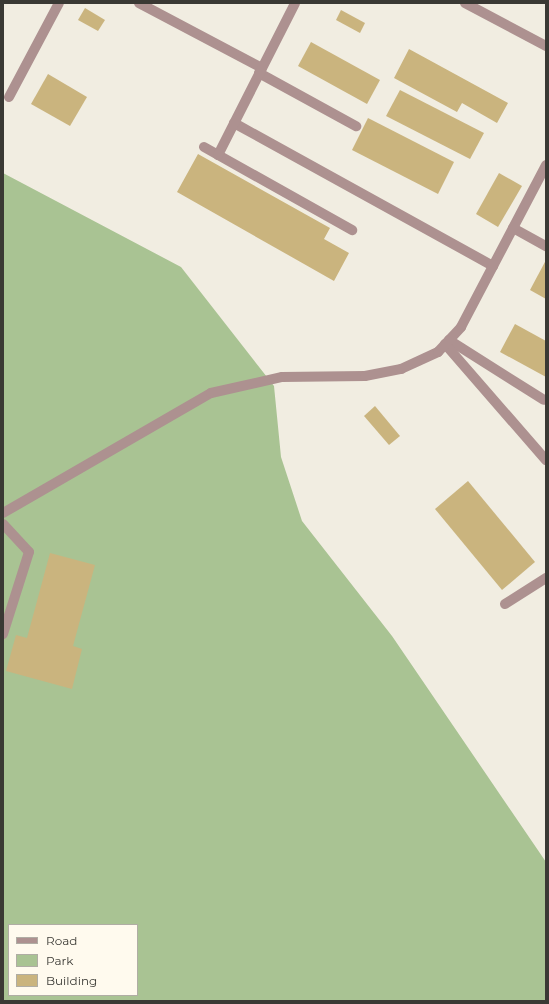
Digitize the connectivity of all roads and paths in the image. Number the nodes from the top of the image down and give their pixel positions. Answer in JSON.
{"nodes":[{"id":1,"x":59,"y":3,"type":"edge"},
{"id":2,"x":138,"y":3,"type":"edge"},
{"id":3,"x":295,"y":3,"type":"edge"},
{"id":4,"x":464,"y":3,"type":"edge"},
{"id":5,"x":546,"y":46,"type":"edge"},
{"id":6,"x":260,"y":71,"type":"junction"},
{"id":7,"x":9,"y":97,"type":"dead end"},
{"id":8,"x":234,"y":123,"type":"junction"},
{"id":9,"x":356,"y":126,"type":"dead end"},
{"id":10,"x":204,"y":147,"type":"dead end"},
{"id":11,"x":218,"y":155,"type":"junction"},
{"id":12,"x":546,"y":165,"type":"edge"},
{"id":13,"x":513,"y":228,"type":"junction"},
{"id":14,"x":352,"y":230,"type":"dead end"},
{"id":15,"x":546,"y":246,"type":"edge"},
{"id":16,"x":493,"y":266,"type":"junction"},
{"id":17,"x":447,"y":342,"type":"junction"},
{"id":18,"x":544,"y":400,"type":"dead end"},
{"id":19,"x":546,"y":460,"type":"edge"},
{"id":20,"x":3,"y":513,"type":"edge"},
{"id":21,"x":3,"y":524,"type":"edge"},
{"id":22,"x":546,"y":578,"type":"edge"},
{"id":23,"x":505,"y":604,"type":"dead end"},
{"id":24,"x":3,"y":634,"type":"edge"}],
"edges":[{"from":1,"to":7,"type":"street"},
{"from":2,"to":6,"type":"street"},
{"from":3,"to":6,"type":"street"},
{"from":4,"to":5,"type":"street"},
{"from":6,"to":8,"type":"street"},
{"from":6,"to":9,"type":"street"},
{"from":8,"to":11,"type":"street"},
{"from":8,"to":16,"type":"street"},
{"from":10,"to":11,"type":"street"},
{"from":11,"to":14,"type":"street"},
{"from":12,"to":13,"type":"street"},
{"from":13,"to":15,"type":"street"},
{"from":13,"to":16,"type":"street"},
{"from":16,"to":17,"type":"street"},
{"from":17,"to":18,"type":"street"},
{"from":17,"to":19,"type":"street"},
{"from":17,"to":20,"type":"street"},
{"from":21,"to":24,"type":"street"},
{"from":22,"to":23,"type":"street"}]}
